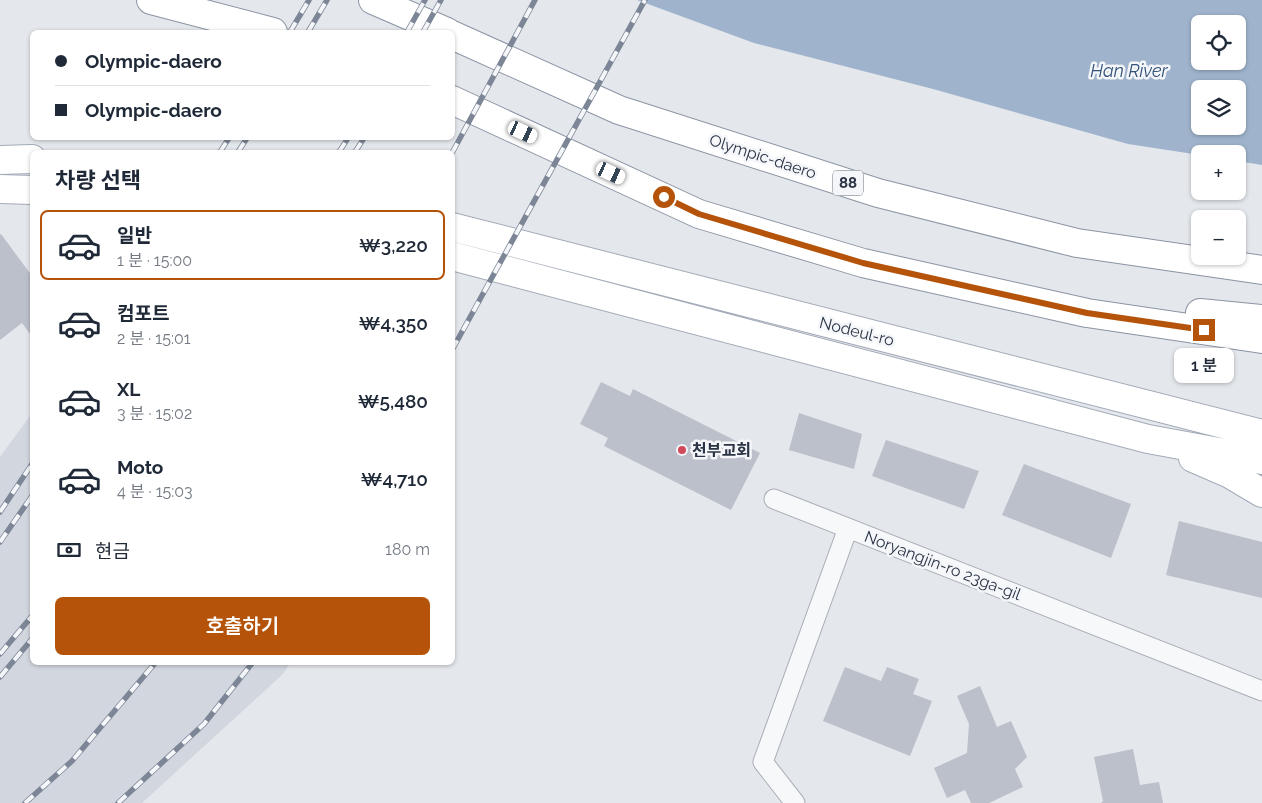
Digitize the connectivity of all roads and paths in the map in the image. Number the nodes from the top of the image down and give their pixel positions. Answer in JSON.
{"nodes":[{"id":1,"x":151,"y":0,"type":"edge"},
{"id":2,"x":373,"y":0,"type":"edge"},
{"id":3,"x":265,"y":30,"type":"edge"},
{"id":4,"x":442,"y":30,"type":"edge"},
{"id":5,"x":455,"y":36,"type":"edge"},
{"id":6,"x":455,"y":101,"type":"edge"},
{"id":7,"x":0,"y":189,"type":"edge"},
{"id":8,"x":30,"y":190,"type":"edge"},
{"id":9,"x":0,"y":193,"type":"edge"},
{"id":10,"x":455,"y":228,"type":"edge"},
{"id":11,"x":455,"y":257,"type":"edge"},
{"id":12,"x":1262,"y":270,"type":"edge"},
{"id":13,"x":1021,"y":298,"type":"junction"},
{"id":14,"x":1262,"y":319,"type":"edge"},
{"id":15,"x":1262,"y":339,"type":"edge"},
{"id":16,"x":1262,"y":434,"type":"edge"},
{"id":17,"x":1148,"y":439,"type":"junction"},
{"id":18,"x":1262,"y":460,"type":"edge"},
{"id":19,"x":1262,"y":493,"type":"edge"},
{"id":20,"x":774,"y":499,"type":"dead end"},
{"id":21,"x":848,"y":528,"type":"junction"},
{"id":22,"x":1262,"y":691,"type":"edge"},
{"id":23,"x":795,"y":803,"type":"edge"}],
"edges":[{"from":1,"to":3,"type":"main road"},
{"from":2,"to":4,"type":"main road"},
{"from":5,"to":12,"type":"main road","name":"Olympic-daero","number":"88"},
{"from":6,"to":13,"type":"main road"},
{"from":7,"to":8,"type":"main road"},
{"from":8,"to":9,"type":"main road"},
{"from":10,"to":16,"type":"main road","name":"Nodeul-ro"},
{"from":11,"to":17,"type":"main road","name":"Nodeul-ro"},
{"from":13,"to":14,"type":"main road"},
{"from":13,"to":15,"type":"main road"},
{"from":17,"to":18,"type":"main road","name":"Nodeul-ro"},
{"from":17,"to":19,"type":"main road"},
{"from":20,"to":21,"type":"street"},
{"from":21,"to":22,"type":"street","name":"Noryangjin-ro 23ga-gil"},
{"from":21,"to":23,"type":"street","name":"Noryangjin-ro 23ga-gil"}]}
